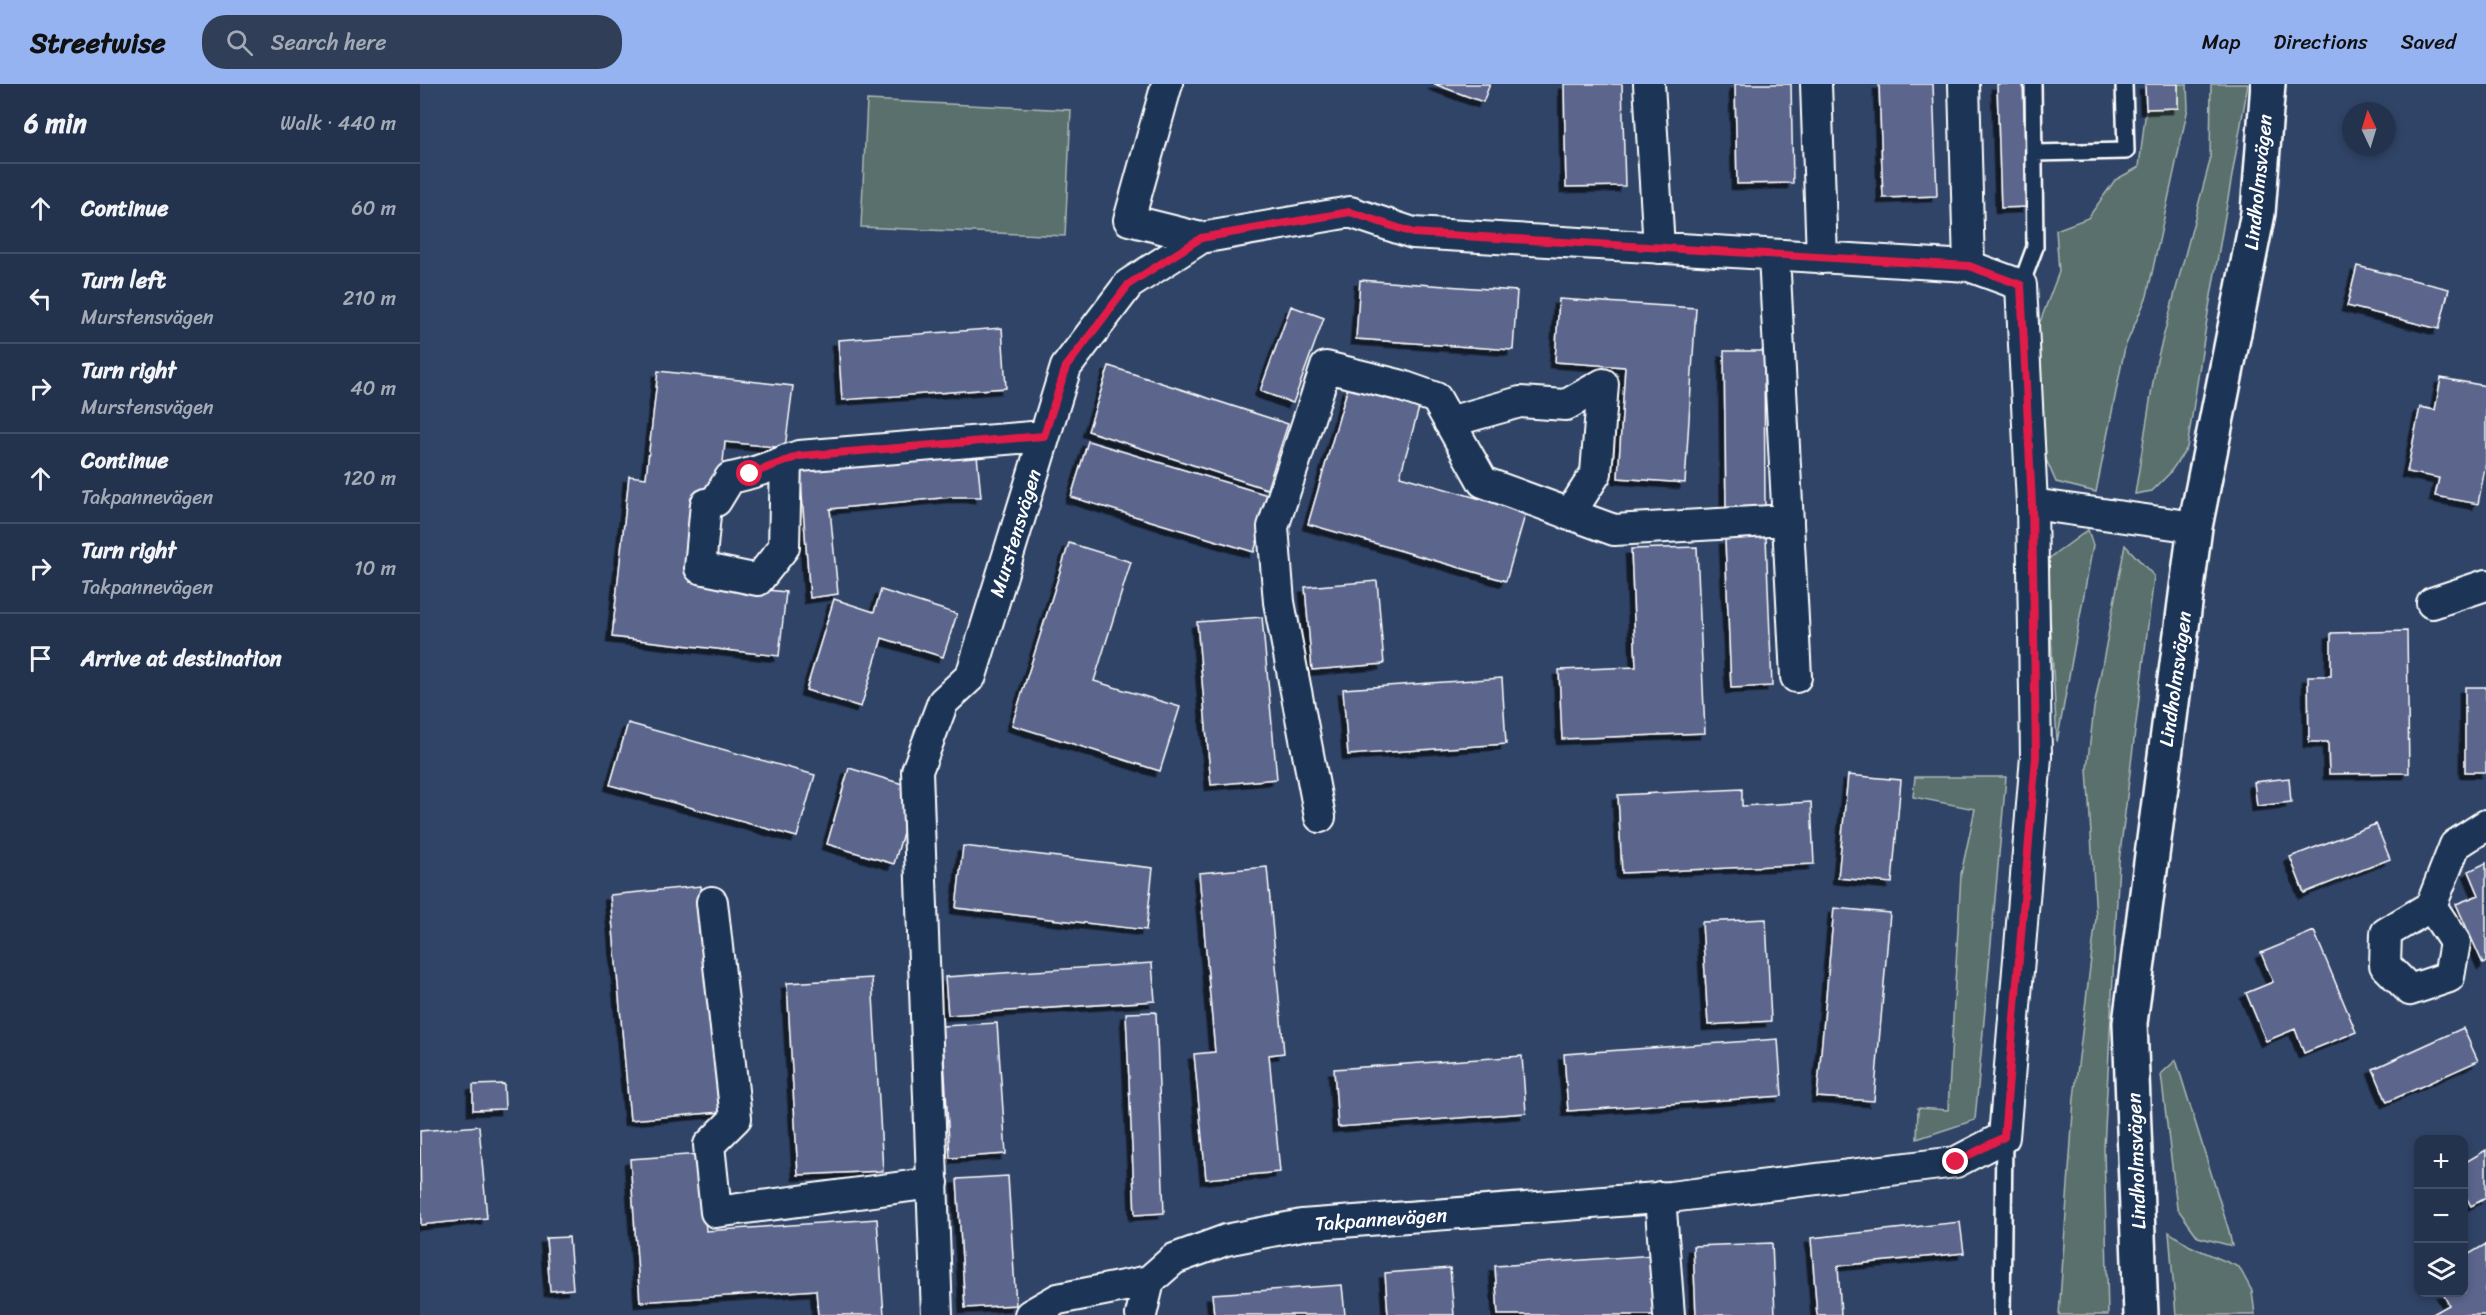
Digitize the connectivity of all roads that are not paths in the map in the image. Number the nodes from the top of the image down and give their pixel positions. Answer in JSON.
{"nodes":[{"id":1,"x":1167,"y":84,"type":"edge"},
{"id":2,"x":1649,"y":84,"type":"edge"},
{"id":3,"x":1816,"y":84,"type":"edge"},
{"id":4,"x":1964,"y":84,"type":"edge"},
{"id":5,"x":2033,"y":84,"type":"edge"},
{"id":6,"x":2124,"y":84,"type":"edge"},
{"id":7,"x":2268,"y":84,"type":"edge"},
{"id":8,"x":2034,"y":153,"type":"junction"},
{"id":9,"x":1201,"y":238,"type":"junction"},
{"id":10,"x":1659,"y":249,"type":"junction"},
{"id":11,"x":1774,"y":255,"type":"junction"},
{"id":12,"x":1822,"y":258,"type":"junction"},
{"id":13,"x":1969,"y":266,"type":"junction"},
{"id":14,"x":2021,"y":285,"type":"junction"},
{"id":15,"x":1449,"y":422,"type":"junction"},
{"id":16,"x":1044,"y":436,"type":"junction"},
{"id":17,"x":786,"y":460,"type":"dead end"},
{"id":18,"x":2032,"y":504,"type":"junction"},
{"id":19,"x":1569,"y":515,"type":"junction"},
{"id":20,"x":1788,"y":520,"type":"junction"},
{"id":21,"x":2195,"y":527,"type":"junction"},
{"id":22,"x":2486,"y":585,"type":"edge"},
{"id":23,"x":2432,"y":603,"type":"dead end"},
{"id":24,"x":1796,"y":677,"type":"dead end"},
{"id":25,"x":1320,"y":817,"type":"dead end"},
{"id":26,"x":2486,"y":825,"type":"edge"},
{"id":27,"x":712,"y":902,"type":"dead end"},
{"id":28,"x":2431,"y":906,"type":"dead end"},
{"id":29,"x":2004,"y":1137,"type":"junction"},
{"id":30,"x":933,"y":1183,"type":"junction"},
{"id":31,"x":1660,"y":1197,"type":"junction"},
{"id":32,"x":2141,"y":1278,"type":"junction"},
{"id":33,"x":1149,"y":1281,"type":"junction"},
{"id":34,"x":938,"y":1315,"type":"edge"},
{"id":35,"x":1030,"y":1315,"type":"edge"},
{"id":36,"x":1141,"y":1315,"type":"edge"},
{"id":37,"x":1669,"y":1315,"type":"edge"},
{"id":38,"x":2002,"y":1315,"type":"edge"},
{"id":39,"x":2141,"y":1315,"type":"edge"},
{"id":40,"x":2150,"y":1315,"type":"edge"}],
"edges":[{"from":1,"to":9,"type":"street"},
{"from":2,"to":10,"type":"street"},
{"from":3,"to":12,"type":"street"},
{"from":4,"to":13,"type":"street"},
{"from":5,"to":8,"type":"lane"},
{"from":6,"to":8,"type":"lane"},
{"from":7,"to":21,"type":"main road","name":"Lindholmsvägen"},
{"from":8,"to":14,"type":"lane"},
{"from":9,"to":10,"type":"street","name":"Murstensvägen"},
{"from":9,"to":16,"type":"street","name":"Murstensvägen"},
{"from":10,"to":11,"type":"street","name":"Murstensvägen"},
{"from":11,"to":12,"type":"street","name":"Murstensvägen"},
{"from":11,"to":20,"type":"street"},
{"from":12,"to":13,"type":"street","name":"Murstensvägen"},
{"from":13,"to":14,"type":"street","name":"Murstensvägen"},
{"from":14,"to":18,"type":"street"},
{"from":15,"to":19,"type":"street"},
{"from":15,"to":19,"type":"street"},
{"from":15,"to":25,"type":"street"},
{"from":16,"to":17,"type":"street"},
{"from":16,"to":30,"type":"street","name":"Murstensvägen"},
{"from":18,"to":21,"type":"street"},
{"from":18,"to":29,"type":"street"},
{"from":19,"to":20,"type":"street"},
{"from":20,"to":24,"type":"street"},
{"from":21,"to":32,"type":"main road","name":"Lindholmsvägen"},
{"from":22,"to":23,"type":"street"},
{"from":26,"to":28,"type":"street"},
{"from":27,"to":30,"type":"street"},
{"from":29,"to":31,"type":"street","name":"Takpannevägen"},
{"from":29,"to":38,"type":"lane"},
{"from":30,"to":34,"type":"street"},
{"from":31,"to":33,"type":"street","name":"Takpannevägen"},
{"from":31,"to":37,"type":"street"},
{"from":32,"to":39,"type":"main road","name":"Lindholmsvägen"},
{"from":32,"to":40,"type":"main road","name":"Lindholmsvägen"},
{"from":33,"to":35,"type":"street"},
{"from":33,"to":36,"type":"street"}]}
